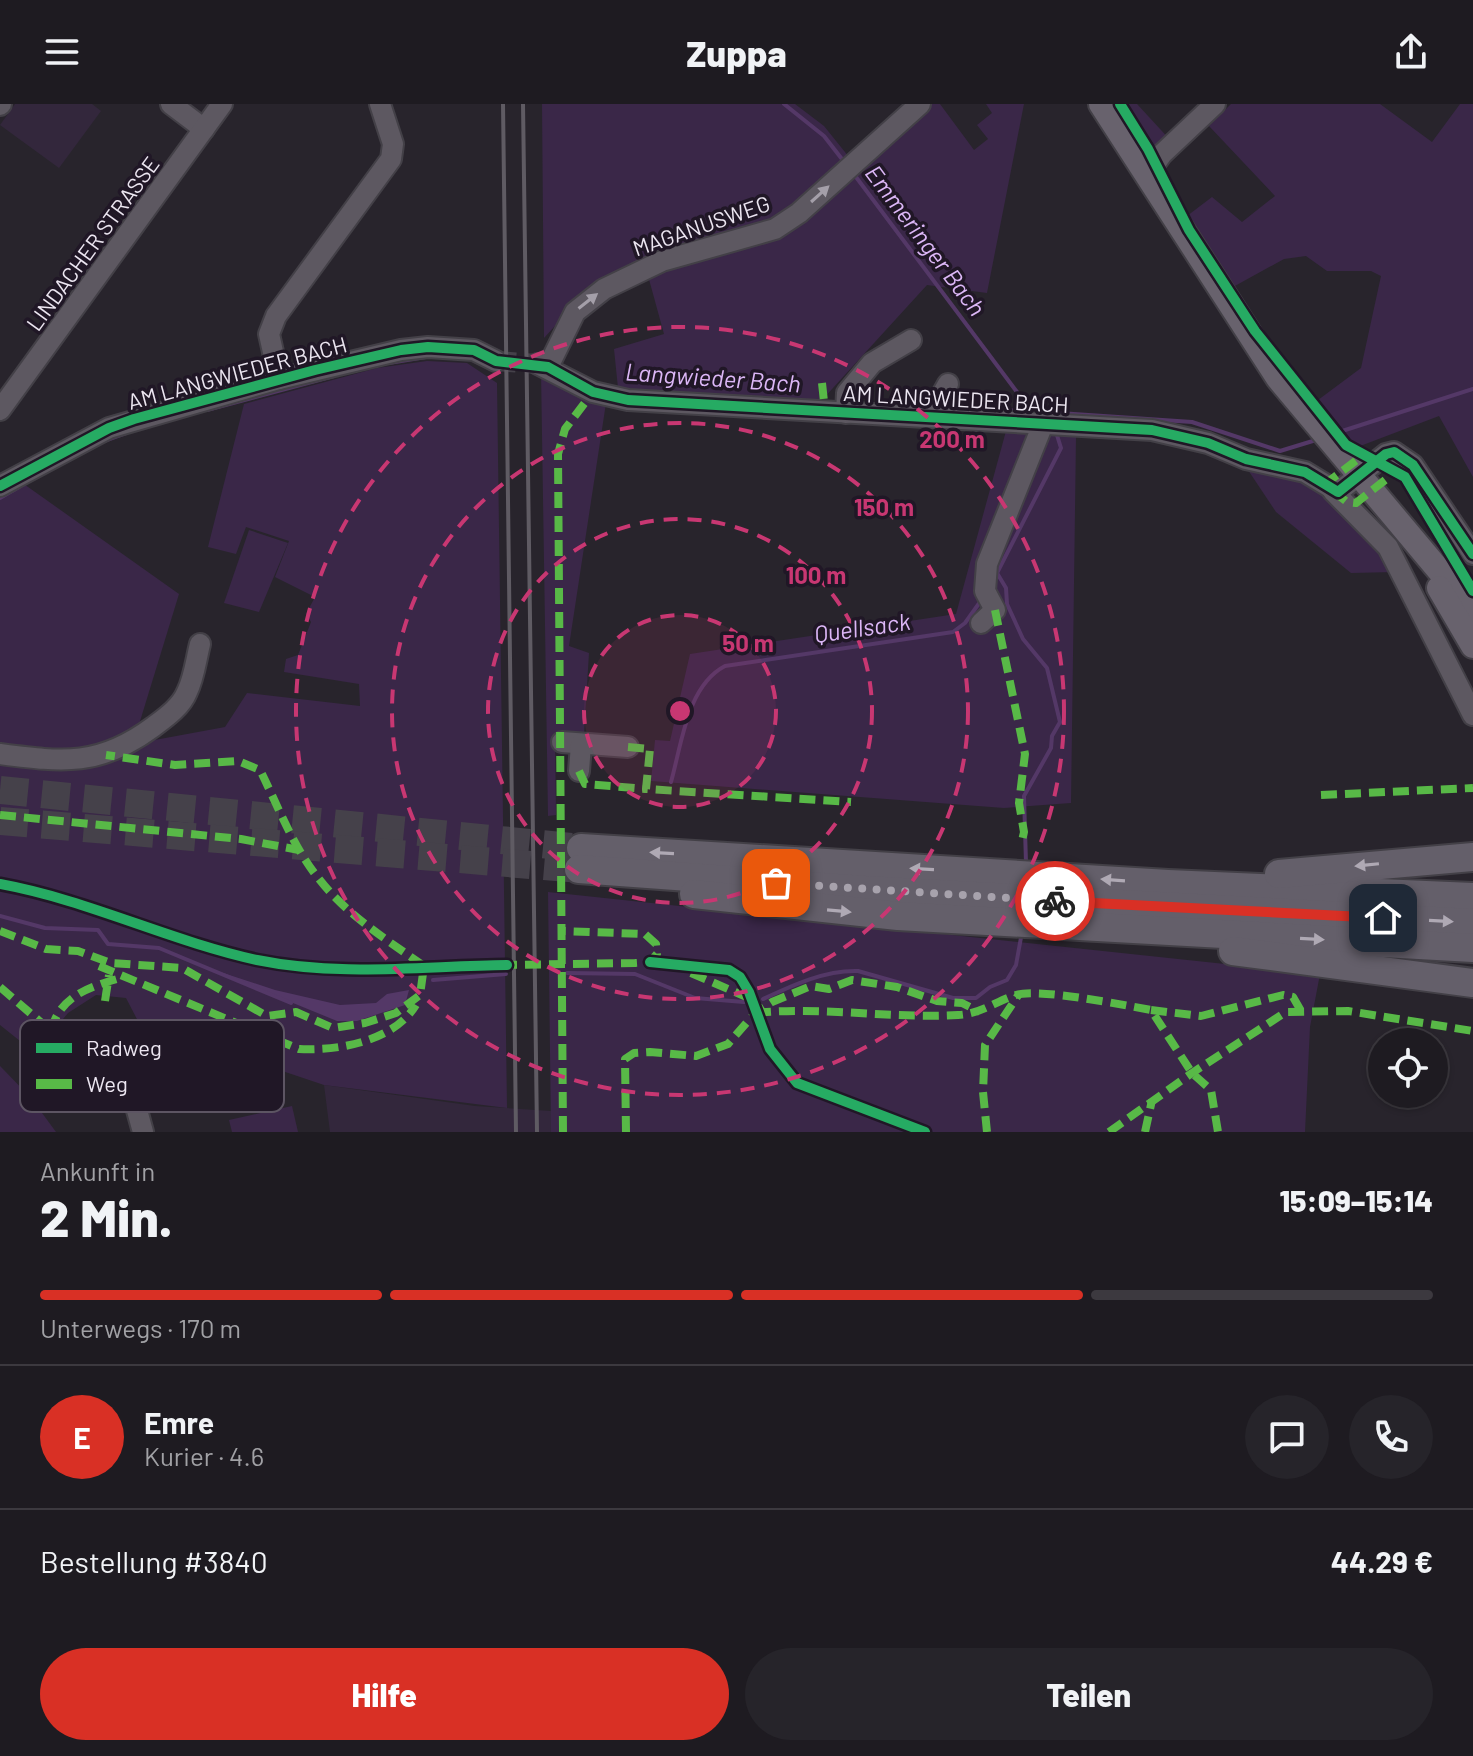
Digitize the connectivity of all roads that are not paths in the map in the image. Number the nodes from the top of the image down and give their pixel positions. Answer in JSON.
{"nodes":[{"id":1,"x":171,"y":104,"type":"edge"},
{"id":2,"x":222,"y":104,"type":"edge"},
{"id":3,"x":380,"y":104,"type":"edge"},
{"id":4,"x":920,"y":104,"type":"edge"},
{"id":5,"x":1101,"y":104,"type":"edge"},
{"id":6,"x":1215,"y":104,"type":"edge"},
{"id":7,"x":204,"y":129,"type":"junction"},
{"id":8,"x":1146,"y":176,"type":"junction"},
{"id":9,"x":911,"y":340,"type":"dead end"},
{"id":10,"x":496,"y":361,"type":"tunnel mouth"},
{"id":11,"x":543,"y":366,"type":"joint"},
{"id":12,"x":279,"y":379,"type":"junction"},
{"id":13,"x":948,"y":384,"type":"dead end"},
{"id":14,"x":847,"y":405,"type":"junction"},
{"id":15,"x":0,"y":410,"type":"edge"},
{"id":16,"x":939,"y":411,"type":"junction"},
{"id":17,"x":1052,"y":424,"type":"junction"},
{"id":18,"x":1367,"y":483,"type":"junction"},
{"id":19,"x":0,"y":486,"type":"edge"},
{"id":20,"x":1333,"y":491,"type":"junction"},
{"id":21,"x":1473,"y":554,"type":"edge"},
{"id":22,"x":1473,"y":611,"type":"edge"},
{"id":23,"x":981,"y":623,"type":"dead end"},
{"id":24,"x":200,"y":644,"type":"dead end"},
{"id":25,"x":1473,"y":646,"type":"edge"},
{"id":26,"x":1473,"y":715,"type":"edge"},
{"id":27,"x":628,"y":747,"type":"dead end"},
{"id":28,"x":0,"y":754,"type":"edge"},
{"id":29,"x":579,"y":771,"type":"dead end"},
{"id":30,"x":1473,"y":857,"type":"edge"},
{"id":31,"x":1168,"y":884,"type":"junction"},
{"id":32,"x":999,"y":897,"type":"junction"},
{"id":33,"x":1473,"y":897,"type":"edge"},
{"id":34,"x":1060,"y":907,"type":"junction"},
{"id":35,"x":1473,"y":923,"type":"edge"},
{"id":36,"x":1473,"y":948,"type":"edge"},
{"id":37,"x":1473,"y":983,"type":"edge"},
{"id":38,"x":137,"y":1112,"type":"edge"},
{"id":39,"x":143,"y":1132,"type":"edge"}],
"edges":[{"from":1,"to":7,"type":"street"},
{"from":2,"to":7,"type":"street","name":"LINDACHER STRASSE"},
{"from":3,"to":12,"type":"street"},
{"from":11,"to":4,"type":"street","name":"MAGANUSWEG","one_way":true},
{"from":5,"to":8,"type":"main road"},
{"from":6,"to":8,"type":"street"},
{"from":7,"to":15,"type":"street","name":"LINDACHER STRASSE"},
{"from":8,"to":18,"type":"main road"},
{"from":9,"to":14,"type":"street"},
{"from":10,"to":12,"type":"street","name":"AM LANGWIEDER BACH"},
{"from":11,"to":14,"type":"street","name":"AM LANGWIEDER BACH"},
{"from":12,"to":19,"type":"street","name":"AM LANGWIEDER BACH"},
{"from":13,"to":16,"type":"street"},
{"from":14,"to":16,"type":"street","name":"AM LANGWIEDER BACH"},
{"from":16,"to":17,"type":"street","name":"AM LANGWIEDER BACH"},
{"from":17,"to":20,"type":"street","name":"AM LANGWIEDER BACH"},
{"from":17,"to":23,"type":"street"},
{"from":18,"to":20,"type":"street"},
{"from":18,"to":21,"type":"street"},
{"from":18,"to":22,"type":"main road"},
{"from":18,"to":25,"type":"main road"},
{"from":20,"to":26,"type":"street","name":"AM LANGWIEDER BACH"},
{"from":24,"to":28,"type":"street"},
{"from":27,"to":29,"type":"street"},
{"from":30,"to":31,"type":"highway","one_way":true},
{"from":31,"to":33,"type":"highway"},
{"from":31,"to":34,"type":"highway","one_way":true},
{"from":32,"to":32,"type":"highway","one_way":true},
{"from":32,"to":34,"type":"highway"},
{"from":32,"to":34,"type":"highway"},
{"from":34,"to":35,"type":"highway","one_way":true},
{"from":34,"to":36,"type":"highway","one_way":true},
{"from":34,"to":37,"type":"highway"},
{"from":38,"to":39,"type":"street"}]}
